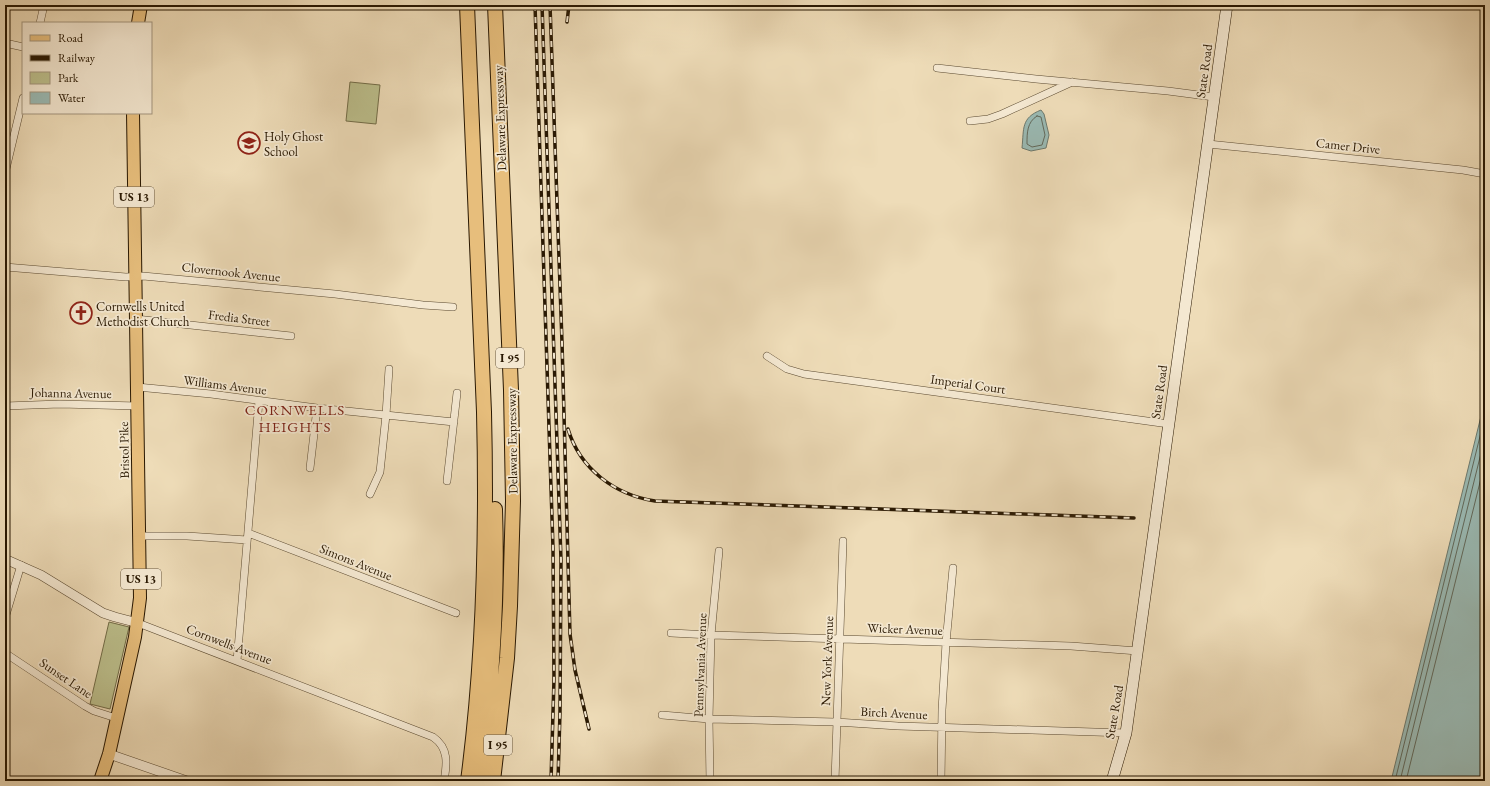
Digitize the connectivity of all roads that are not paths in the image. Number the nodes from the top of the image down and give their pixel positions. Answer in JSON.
{"nodes":[{"id":1,"x":44,"y":5,"type":"edge"},
{"id":2,"x":141,"y":5,"type":"edge"},
{"id":3,"x":467,"y":5,"type":"edge"},
{"id":4,"x":495,"y":5,"type":"edge"},
{"id":5,"x":1227,"y":5,"type":"edge"},
{"id":6,"x":40,"y":22,"type":"edge"},
{"id":7,"x":138,"y":22,"type":"edge"},
{"id":8,"x":5,"y":43,"type":"edge"},
{"id":9,"x":22,"y":46,"type":"edge"},
{"id":10,"x":937,"y":68,"type":"dead end"},
{"id":11,"x":1073,"y":82,"type":"junction"},
{"id":12,"x":1214,"y":97,"type":"junction"},
{"id":13,"x":22,"y":102,"type":"edge"},
{"id":14,"x":133,"y":114,"type":"edge"},
{"id":15,"x":970,"y":121,"type":"dead end"},
{"id":16,"x":1208,"y":144,"type":"junction"},
{"id":17,"x":5,"y":173,"type":"edge"},
{"id":18,"x":1485,"y":174,"type":"edge"},
{"id":19,"x":5,"y":267,"type":"edge"},
{"id":20,"x":135,"y":276,"type":"junction"},
{"id":21,"x":479,"y":295,"type":"junction"},
{"id":22,"x":453,"y":307,"type":"dead end"},
{"id":23,"x":136,"y":319,"type":"junction"},
{"id":24,"x":291,"y":336,"type":"dead end"},
{"id":25,"x":767,"y":356,"type":"dead end"},
{"id":26,"x":389,"y":369,"type":"dead end"},
{"id":27,"x":137,"y":388,"type":"junction"},
{"id":28,"x":457,"y":393,"type":"dead end"},
{"id":29,"x":259,"y":401,"type":"junction"},
{"id":30,"x":5,"y":406,"type":"edge"},
{"id":31,"x":138,"y":406,"type":"junction"},
{"id":32,"x":318,"y":408,"type":"junction"},
{"id":33,"x":386,"y":415,"type":"junction"},
{"id":34,"x":454,"y":422,"type":"junction"},
{"id":35,"x":1169,"y":424,"type":"junction"},
{"id":36,"x":310,"y":468,"type":"dead end"},
{"id":37,"x":447,"y":481,"type":"dead end"},
{"id":38,"x":370,"y":494,"type":"dead end"},
{"id":39,"x":140,"y":536,"type":"junction"},
{"id":40,"x":248,"y":536,"type":"junction"},
{"id":41,"x":842,"y":541,"type":"dead end"},
{"id":42,"x":719,"y":551,"type":"dead end"},
{"id":43,"x":5,"y":559,"type":"edge"},
{"id":44,"x":21,"y":565,"type":"junction"},
{"id":45,"x":953,"y":568,"type":"dead end"},
{"id":46,"x":456,"y":613,"type":"dead end"},
{"id":47,"x":5,"y":618,"type":"edge"},
{"id":48,"x":138,"y":623,"type":"junction"},
{"id":49,"x":671,"y":632,"type":"dead end"},
{"id":50,"x":711,"y":635,"type":"junction"},
{"id":51,"x":839,"y":639,"type":"junction"},
{"id":52,"x":946,"y":643,"type":"junction"},
{"id":53,"x":1138,"y":651,"type":"junction"},
{"id":54,"x":5,"y":652,"type":"edge"},
{"id":55,"x":237,"y":661,"type":"junction"},
{"id":56,"x":662,"y":715,"type":"dead end"},
{"id":57,"x":116,"y":718,"type":"junction"},
{"id":58,"x":709,"y":719,"type":"junction"},
{"id":59,"x":836,"y":722,"type":"junction"},
{"id":60,"x":942,"y":727,"type":"junction"},
{"id":61,"x":1126,"y":732,"type":"junction"},
{"id":62,"x":109,"y":754,"type":"junction"},
{"id":63,"x":100,"y":781,"type":"edge"},
{"id":64,"x":187,"y":781,"type":"edge"},
{"id":65,"x":444,"y":781,"type":"edge"},
{"id":66,"x":468,"y":781,"type":"edge"},
{"id":67,"x":480,"y":781,"type":"edge"},
{"id":68,"x":493,"y":781,"type":"edge"},
{"id":69,"x":710,"y":781,"type":"edge"},
{"id":70,"x":835,"y":781,"type":"edge"},
{"id":71,"x":941,"y":781,"type":"edge"},
{"id":72,"x":1112,"y":781,"type":"edge"}],
"edges":[{"from":1,"to":6,"type":"street"},
{"from":2,"to":7,"type":"main road"},
{"from":3,"to":21,"type":"highway","name":"Delaware Expressway","number":"I 95"},
{"from":4,"to":68,"type":"highway","name":"Delaware Expressway","number":"I 95"},
{"from":5,"to":12,"type":"main road","name":"State Road"},
{"from":8,"to":9,"type":"street"},
{"from":10,"to":11,"type":"street"},
{"from":11,"to":12,"type":"street"},
{"from":11,"to":15,"type":"street"},
{"from":12,"to":16,"type":"main road","name":"State Road"},
{"from":13,"to":17,"type":"street"},
{"from":14,"to":20,"type":"main road","name":"Bristol Pike","number":"US 13"},
{"from":16,"to":18,"type":"street","name":"Camer Drive"},
{"from":16,"to":35,"type":"main road","name":"State Road"},
{"from":19,"to":20,"type":"street","name":"Clovernook Avenue"},
{"from":20,"to":22,"type":"street","name":"Clovernook Avenue"},
{"from":20,"to":23,"type":"main road","name":"Bristol Pike","number":"US 13"},
{"from":21,"to":66,"type":"highway","name":"Delaware Expressway","number":"I 95"},
{"from":21,"to":67,"type":"highway"},
{"from":23,"to":24,"type":"street","name":"Fredia Street"},
{"from":23,"to":27,"type":"main road","name":"Bristol Pike","number":"US 13"},
{"from":25,"to":35,"type":"street","name":"Imperial Court"},
{"from":26,"to":33,"type":"street"},
{"from":27,"to":29,"type":"street","name":"Williams Avenue"},
{"from":27,"to":31,"type":"main road","name":"Bristol Pike","number":"US 13"},
{"from":28,"to":34,"type":"street"},
{"from":29,"to":32,"type":"street","name":"Williams Avenue"},
{"from":29,"to":40,"type":"street"},
{"from":30,"to":31,"type":"street","name":"Johanna Avenue"},
{"from":31,"to":39,"type":"main road","name":"Bristol Pike","number":"US 13"},
{"from":32,"to":33,"type":"street","name":"Williams Avenue"},
{"from":32,"to":36,"type":"street"},
{"from":33,"to":34,"type":"street","name":"Williams Avenue"},
{"from":33,"to":38,"type":"street"},
{"from":34,"to":37,"type":"street"},
{"from":35,"to":53,"type":"main road","name":"State Road"},
{"from":39,"to":40,"type":"street","name":"Simons Avenue"},
{"from":39,"to":48,"type":"main road","name":"Bristol Pike","number":"US 13"},
{"from":40,"to":46,"type":"street","name":"Simons Avenue"},
{"from":40,"to":55,"type":"street"},
{"from":41,"to":51,"type":"street","name":"New York Avenue"},
{"from":42,"to":50,"type":"street","name":"Pennsylvania Avenue"},
{"from":43,"to":44,"type":"street","name":"Cornwells Avenue"},
{"from":44,"to":47,"type":"street"},
{"from":44,"to":48,"type":"street","name":"Cornwells Avenue"},
{"from":45,"to":52,"type":"street"},
{"from":48,"to":55,"type":"street","name":"Cornwells Avenue"},
{"from":48,"to":57,"type":"main road","name":"Bristol Pike","number":"US 13"},
{"from":49,"to":50,"type":"street","name":"Wicker Avenue"},
{"from":50,"to":51,"type":"street","name":"Wicker Avenue"},
{"from":50,"to":58,"type":"street","name":"Pennsylvania Avenue"},
{"from":51,"to":52,"type":"street","name":"Wicker Avenue"},
{"from":51,"to":59,"type":"street","name":"New York Avenue"},
{"from":52,"to":53,"type":"street","name":"Wicker Avenue"},
{"from":52,"to":60,"type":"street"},
{"from":53,"to":61,"type":"main road","name":"State Road"},
{"from":54,"to":57,"type":"street","name":"Sunset Lane"},
{"from":55,"to":65,"type":"street","name":"Cornwells Avenue"},
{"from":56,"to":58,"type":"street","name":"Birch Avenue"},
{"from":57,"to":62,"type":"main road","name":"Bristol Pike","number":"US 13"},
{"from":58,"to":59,"type":"street","name":"Birch Avenue"},
{"from":58,"to":69,"type":"street","name":"Pennsylvania Avenue"},
{"from":59,"to":60,"type":"street","name":"Birch Avenue"},
{"from":59,"to":70,"type":"street","name":"New York Avenue"},
{"from":60,"to":61,"type":"street","name":"Birch Avenue"},
{"from":60,"to":71,"type":"street"},
{"from":61,"to":72,"type":"main road","name":"State Road"},
{"from":62,"to":63,"type":"main road","name":"Bristol Pike","number":"US 13"},
{"from":62,"to":64,"type":"street"}]}
